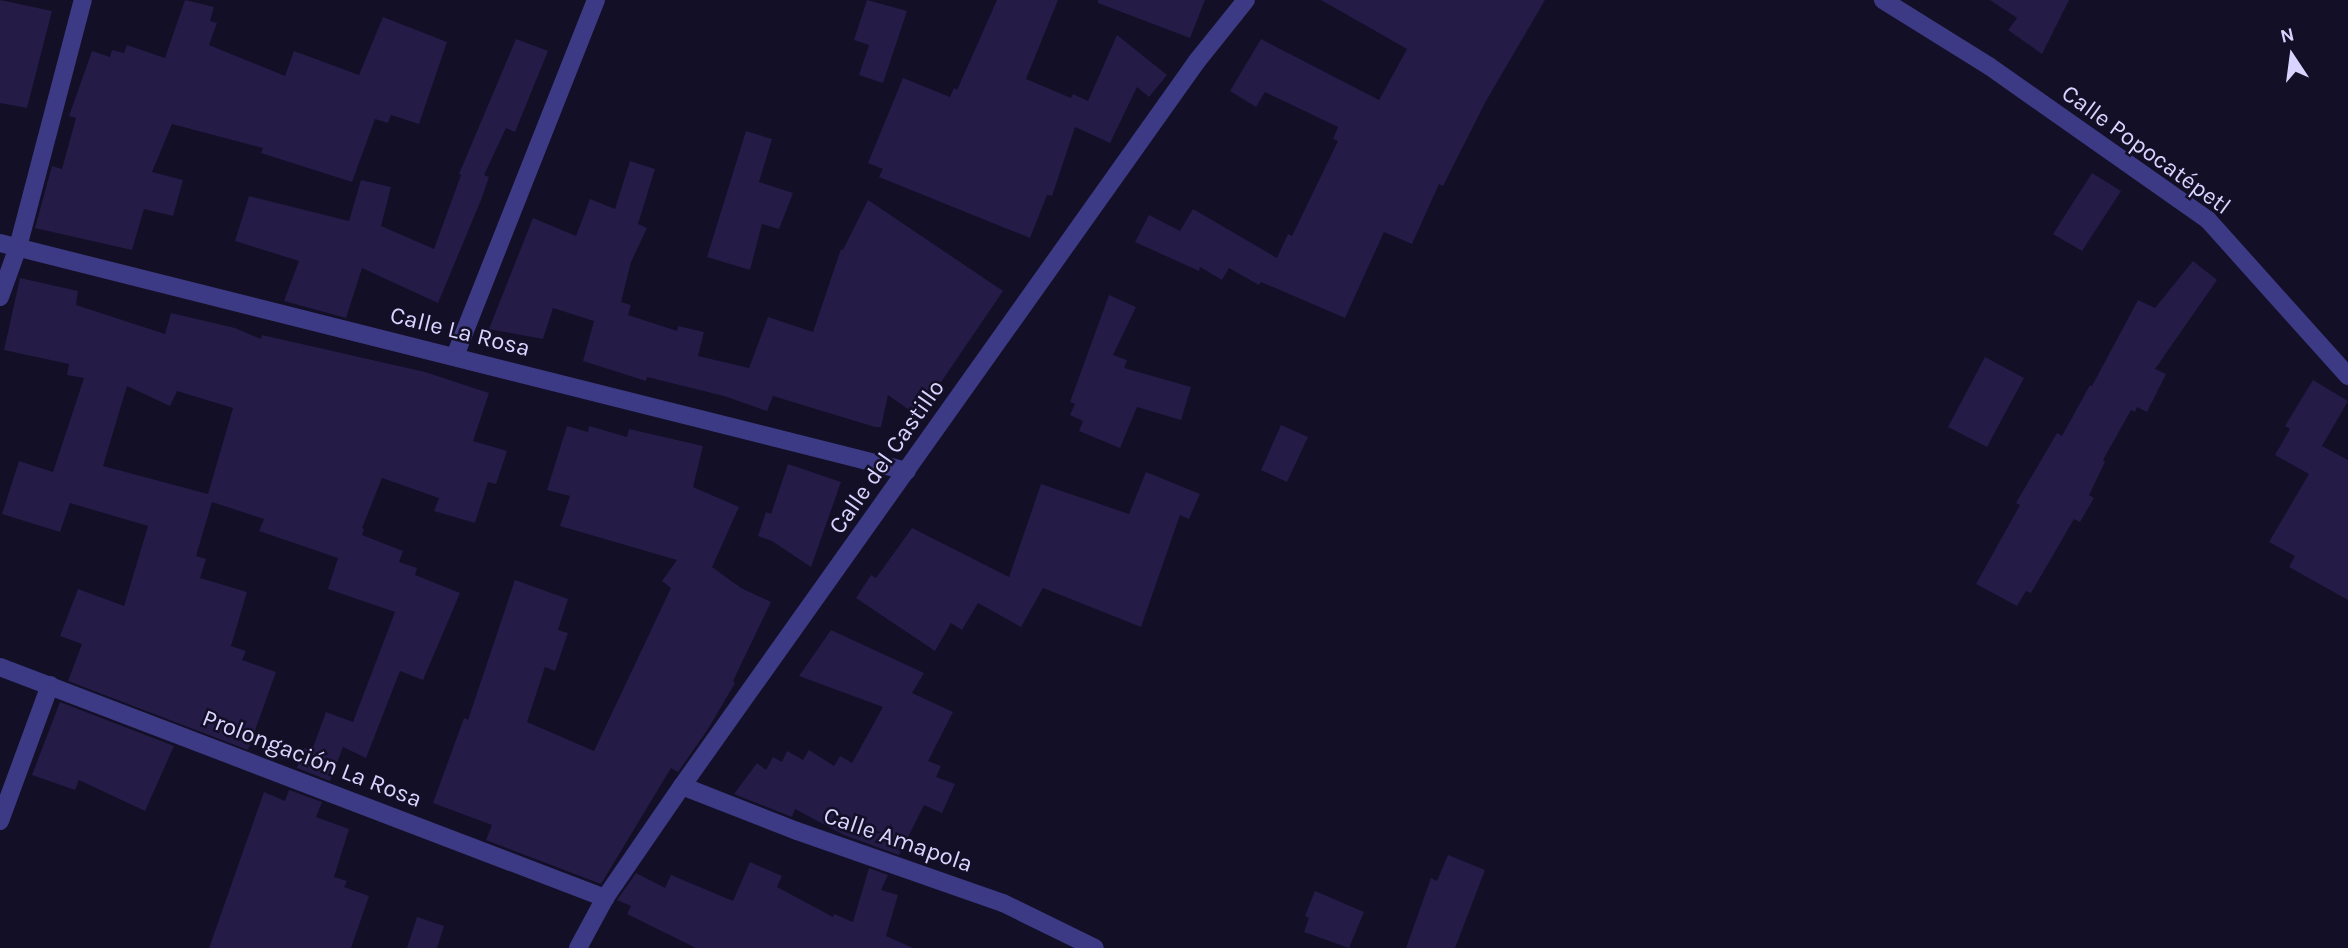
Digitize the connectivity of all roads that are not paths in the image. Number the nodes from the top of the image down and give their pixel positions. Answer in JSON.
{"nodes":[{"id":1,"x":83,"y":0,"type":"edge"},
{"id":2,"x":596,"y":0,"type":"edge"},
{"id":3,"x":1245,"y":0,"type":"edge"},
{"id":4,"x":1883,"y":0,"type":"edge"},
{"id":5,"x":0,"y":243,"type":"edge"},
{"id":6,"x":18,"y":247,"type":"junction"},
{"id":7,"x":0,"y":297,"type":"edge"},
{"id":8,"x":455,"y":356,"type":"junction"},
{"id":9,"x":2348,"y":376,"type":"edge"},
{"id":10,"x":907,"y":471,"type":"junction"},
{"id":11,"x":0,"y":667,"type":"edge"},
{"id":12,"x":50,"y":685,"type":"junction"},
{"id":13,"x":682,"y":786,"type":"junction"},
{"id":14,"x":0,"y":821,"type":"edge"},
{"id":15,"x":605,"y":898,"type":"junction"},
{"id":16,"x":578,"y":948,"type":"edge"},
{"id":17,"x":1095,"y":948,"type":"edge"}],
"edges":[{"from":1,"to":6,"type":"street"},
{"from":2,"to":8,"type":"street"},
{"from":3,"to":10,"type":"street","name":"Calle del Castillo"},
{"from":4,"to":9,"type":"street","name":"Calle Popocatépetl"},
{"from":5,"to":6,"type":"street","name":"Calle La Rosa"},
{"from":6,"to":7,"type":"street"},
{"from":6,"to":8,"type":"street","name":"Calle La Rosa"},
{"from":8,"to":10,"type":"street","name":"Calle La Rosa"},
{"from":10,"to":13,"type":"street","name":"Calle del Castillo"},
{"from":11,"to":12,"type":"street","name":"Prolongación La Rosa"},
{"from":12,"to":14,"type":"street"},
{"from":12,"to":15,"type":"street","name":"Prolongación La Rosa"},
{"from":13,"to":15,"type":"street","name":"Calle del Castillo"},
{"from":13,"to":17,"type":"street","name":"Calle Amapola"},
{"from":15,"to":16,"type":"street","name":"Calle del Castillo"}]}
